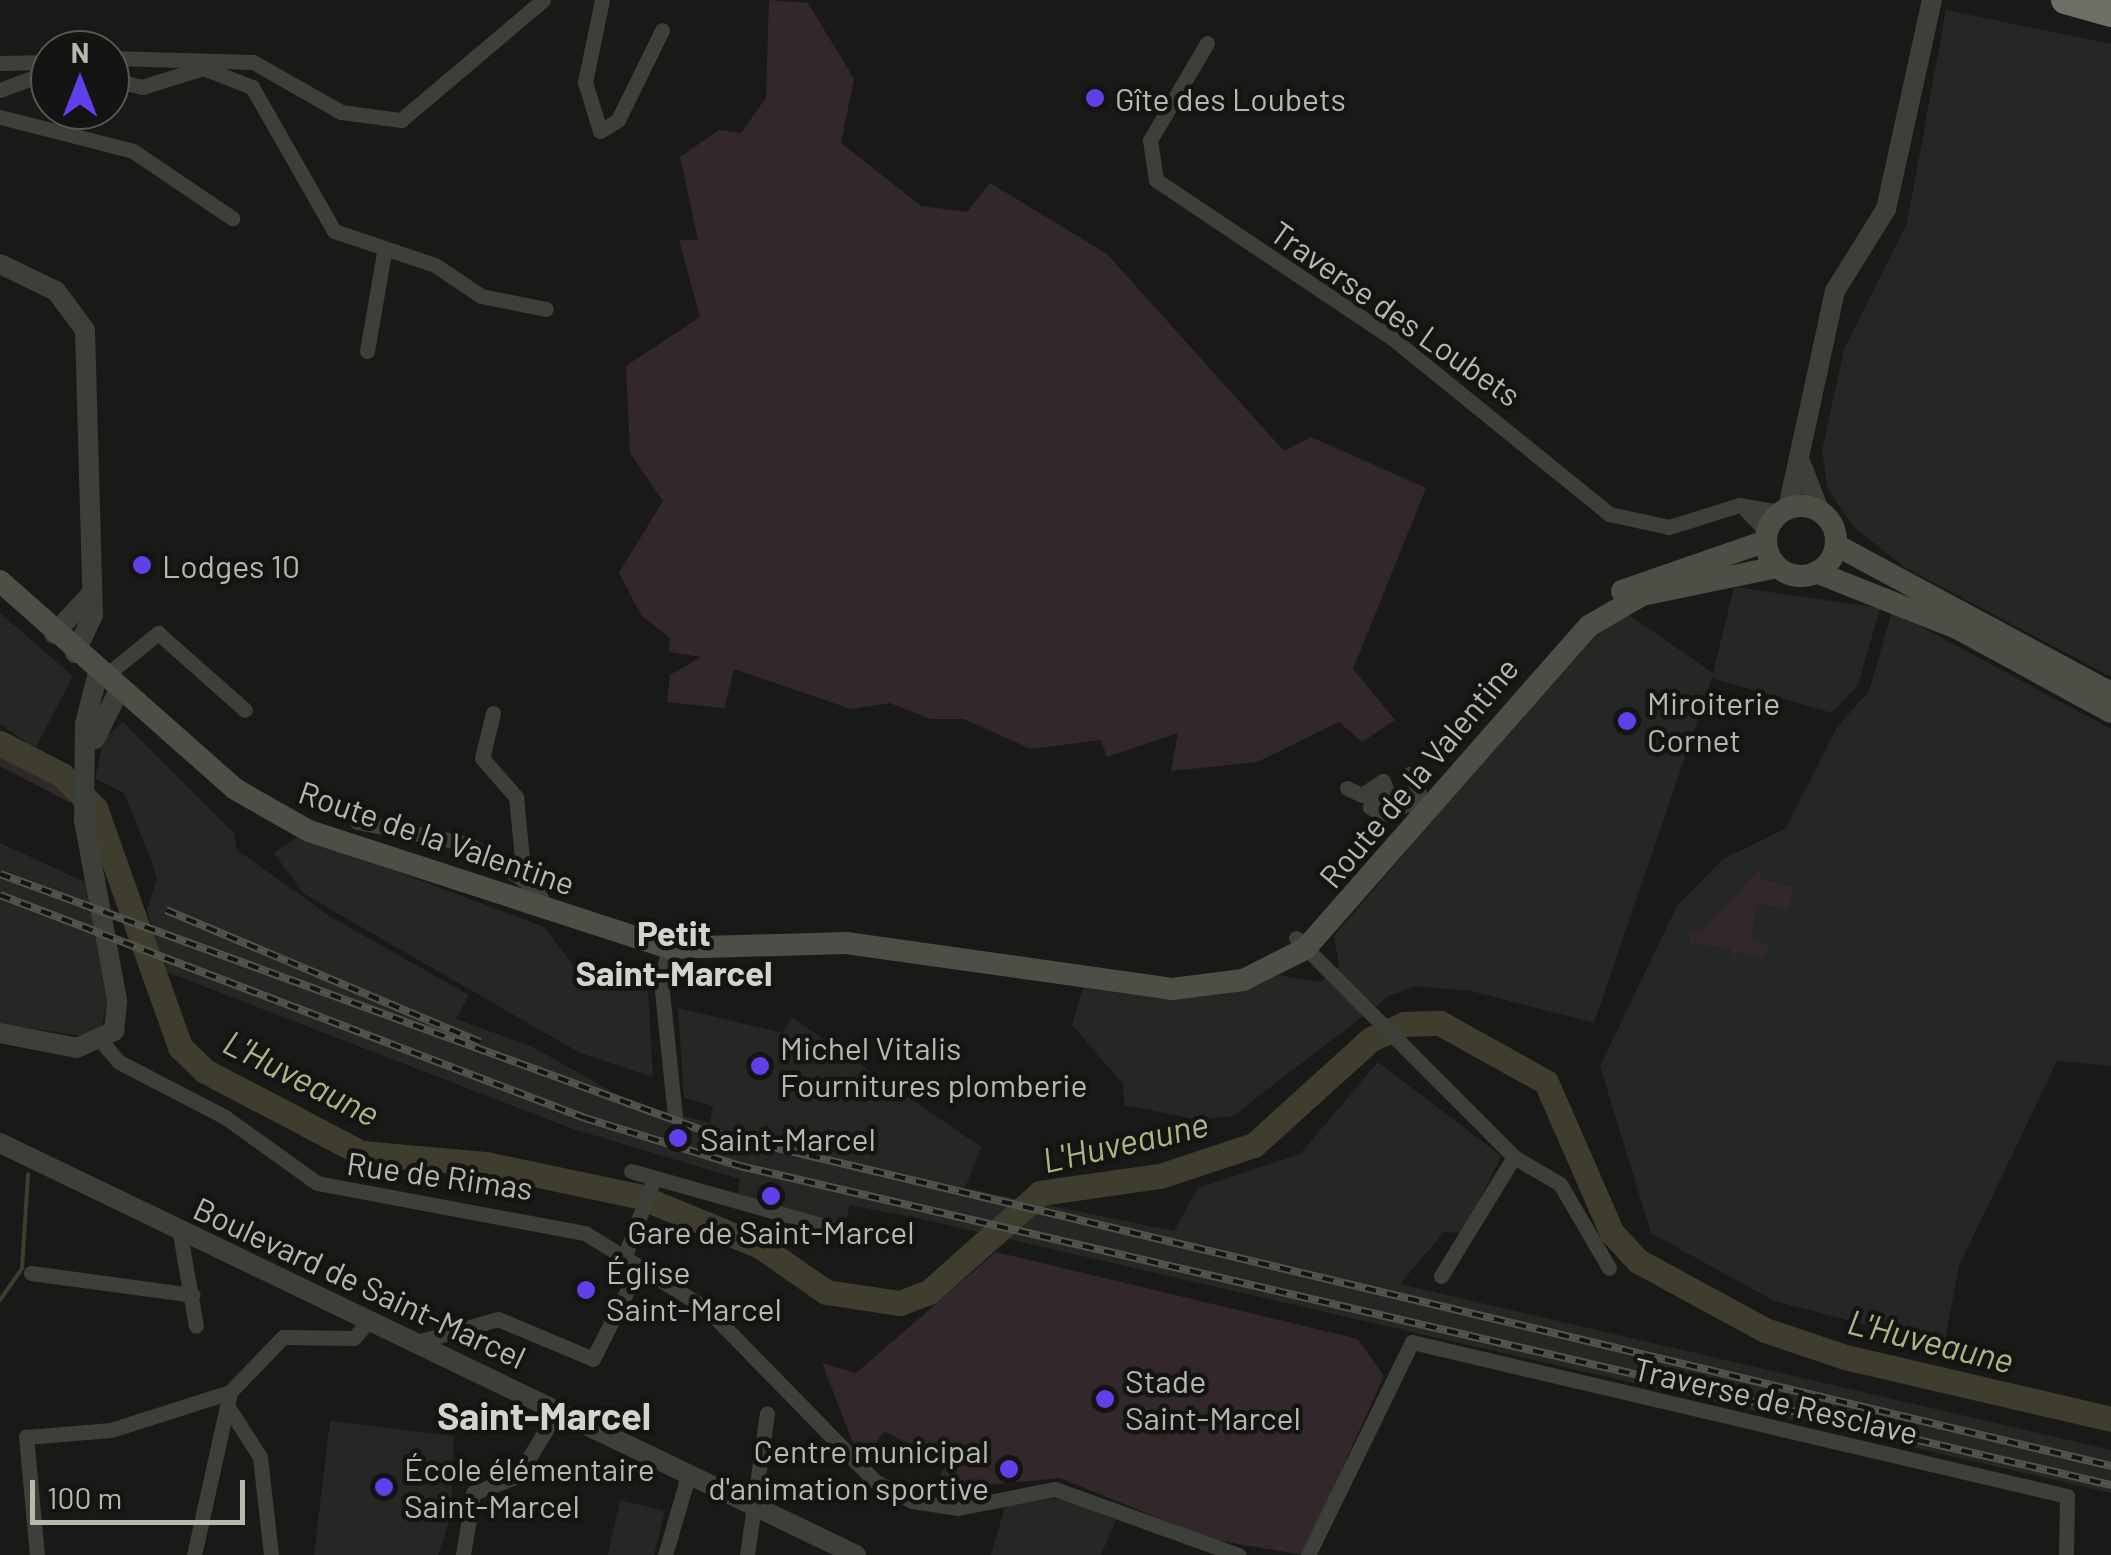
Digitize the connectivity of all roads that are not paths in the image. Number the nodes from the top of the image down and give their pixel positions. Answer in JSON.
{"nodes":[{"id":1,"x":543,"y":0,"type":"edge"},
{"id":2,"x":602,"y":0,"type":"edge"},
{"id":3,"x":1932,"y":0,"type":"edge"},
{"id":4,"x":2065,"y":0,"type":"edge"},
{"id":5,"x":2111,"y":13,"type":"edge"},
{"id":6,"x":662,"y":30,"type":"dead end"},
{"id":7,"x":1206,"y":43,"type":"dead end"},
{"id":8,"x":130,"y":59,"type":"edge"},
{"id":9,"x":30,"y":62,"type":"edge"},
{"id":10,"x":0,"y":63,"type":"edge"},
{"id":11,"x":30,"y":79,"type":"edge"},
{"id":12,"x":130,"y":84,"type":"edge"},
{"id":13,"x":0,"y":90,"type":"edge"},
{"id":14,"x":0,"y":117,"type":"edge"},
{"id":15,"x":232,"y":218,"type":"dead end"},
{"id":16,"x":384,"y":253,"type":"junction"},
{"id":17,"x":0,"y":264,"type":"edge"},
{"id":18,"x":546,"y":308,"type":"dead end"},
{"id":19,"x":367,"y":351,"type":"dead end"},
{"id":20,"x":1800,"y":452,"type":"junction"},
{"id":21,"x":1819,"y":510,"type":"junction"},
{"id":22,"x":1776,"y":523,"type":"junction"},
{"id":23,"x":1836,"y":545,"type":"junction"},
{"id":24,"x":1708,"y":560,"type":"junction"},
{"id":25,"x":1777,"y":567,"type":"junction"},
{"id":26,"x":1816,"y":572,"type":"junction"},
{"id":27,"x":0,"y":581,"type":"edge"},
{"id":28,"x":1696,"y":581,"type":"junction"},
{"id":29,"x":90,"y":594,"type":"junction"},
{"id":30,"x":54,"y":634,"type":"junction"},
{"id":31,"x":75,"y":653,"type":"junction"},
{"id":32,"x":107,"y":679,"type":"junction"},
{"id":33,"x":2111,"y":693,"type":"edge"},
{"id":34,"x":245,"y":710,"type":"dead end"},
{"id":35,"x":2111,"y":712,"type":"edge"},
{"id":36,"x":492,"y":713,"type":"dead end"},
{"id":37,"x":1410,"y":774,"type":"dead end"},
{"id":38,"x":1348,"y":788,"type":"dead end"},
{"id":39,"x":1422,"y":798,"type":"junction"},
{"id":40,"x":358,"y":822,"type":"dead end"},
{"id":41,"x":1412,"y":830,"type":"junction"},
{"id":42,"x":1385,"y":850,"type":"junction"},
{"id":43,"x":524,"y":878,"type":"junction"},
{"id":44,"x":546,"y":909,"type":"junction"},
{"id":45,"x":1300,"y":943,"type":"junction"},
{"id":46,"x":669,"y":948,"type":"junction"},
{"id":47,"x":0,"y":1034,"type":"edge"},
{"id":48,"x":102,"y":1042,"type":"junction"},
{"id":49,"x":675,"y":1116,"type":"dead end"},
{"id":50,"x":0,"y":1143,"type":"edge"},
{"id":51,"x":1514,"y":1157,"type":"junction"},
{"id":52,"x":631,"y":1170,"type":"dead end"},
{"id":53,"x":652,"y":1181,"type":"junction"},
{"id":54,"x":178,"y":1228,"type":"junction"},
{"id":55,"x":864,"y":1237,"type":"dead end"},
{"id":56,"x":624,"y":1258,"type":"junction"},
{"id":57,"x":639,"y":1267,"type":"junction"},
{"id":58,"x":1609,"y":1268,"type":"dead end"},
{"id":59,"x":30,"y":1274,"type":"dead end"},
{"id":60,"x":1441,"y":1276,"type":"dead end"},
{"id":61,"x":193,"y":1295,"type":"junction"},
{"id":62,"x":370,"y":1320,"type":"junction"},
{"id":63,"x":196,"y":1326,"type":"dead end"},
{"id":64,"x":417,"y":1342,"type":"junction"},
{"id":65,"x":230,"y":1392,"type":"junction"},
{"id":66,"x":230,"y":1410,"type":"junction"},
{"id":67,"x":558,"y":1410,"type":"junction"},
{"id":68,"x":767,"y":1413,"type":"dead end"},
{"id":69,"x":688,"y":1473,"type":"junction"},
{"id":70,"x":757,"y":1506,"type":"junction"},
{"id":71,"x":37,"y":1555,"type":"edge"},
{"id":72,"x":194,"y":1555,"type":"edge"},
{"id":73,"x":272,"y":1555,"type":"edge"},
{"id":74,"x":463,"y":1555,"type":"edge"},
{"id":75,"x":665,"y":1555,"type":"edge"},
{"id":76,"x":747,"y":1555,"type":"edge"},
{"id":77,"x":856,"y":1555,"type":"edge"},
{"id":78,"x":1238,"y":1555,"type":"edge"},
{"id":79,"x":1308,"y":1555,"type":"edge"},
{"id":80,"x":2066,"y":1555,"type":"edge"}],
"edges":[{"from":1,"to":8,"type":"street"},
{"from":2,"to":6,"type":"street"},
{"from":3,"to":20,"type":"street"},
{"from":4,"to":5,"type":"highway"},
{"from":7,"to":22,"type":"street","name":"Traverse des Loubets"},
{"from":9,"to":10,"type":"street"},
{"from":11,"to":13,"type":"street"},
{"from":12,"to":16,"type":"street"},
{"from":14,"to":15,"type":"street"},
{"from":16,"to":18,"type":"street"},
{"from":16,"to":19,"type":"street"},
{"from":17,"to":29,"type":"street"},
{"from":20,"to":21,"type":"street"},
{"from":20,"to":22,"type":"street"},
{"from":21,"to":22,"type":"main road"},
{"from":21,"to":23,"type":"main road"},
{"from":22,"to":24,"type":"main road","name":"Route de la Valentine"},
{"from":22,"to":25,"type":"main road"},
{"from":23,"to":26,"type":"main road"},
{"from":23,"to":33,"type":"main road"},
{"from":24,"to":28,"type":"main road"},
{"from":24,"to":39,"type":"main road","name":"Route de la Valentine"},
{"from":25,"to":26,"type":"main road","name":"Route de la Valentine"},
{"from":25,"to":28,"type":"main road","name":"Route de la Valentine"},
{"from":26,"to":35,"type":"main road"},
{"from":27,"to":30,"type":"main road","name":"Route de la Valentine"},
{"from":28,"to":41,"type":"main road","name":"Route de la Valentine"},
{"from":29,"to":30,"type":"street"},
{"from":29,"to":31,"type":"street"},
{"from":30,"to":31,"type":"main road","name":"Route de la Valentine"},
{"from":31,"to":32,"type":"main road","name":"Route de la Valentine"},
{"from":32,"to":34,"type":"street"},
{"from":32,"to":44,"type":"main road","name":"Route de la Valentine"},
{"from":32,"to":48,"type":"street"},
{"from":36,"to":43,"type":"street"},
{"from":37,"to":39,"type":"street"},
{"from":38,"to":39,"type":"street"},
{"from":39,"to":41,"type":"main road"},
{"from":39,"to":42,"type":"main road","name":"Route de la Valentine"},
{"from":40,"to":43,"type":"street"},
{"from":41,"to":42,"type":"main road","name":"Route de la Valentine"},
{"from":42,"to":45,"type":"main road","name":"Route de la Valentine"},
{"from":43,"to":44,"type":"street"},
{"from":44,"to":46,"type":"main road","name":"Route de la Valentine"},
{"from":45,"to":46,"type":"main road","name":"Route de la Valentine"},
{"from":45,"to":51,"type":"street"},
{"from":46,"to":49,"type":"street"},
{"from":47,"to":48,"type":"street"},
{"from":48,"to":56,"type":"street","name":"Rue de Rimas"},
{"from":50,"to":54,"type":"street","name":"Boulevard de Saint-Marcel"},
{"from":51,"to":58,"type":"street"},
{"from":51,"to":60,"type":"street"},
{"from":52,"to":53,"type":"street"},
{"from":53,"to":55,"type":"street"},
{"from":53,"to":56,"type":"street"},
{"from":54,"to":61,"type":"street"},
{"from":54,"to":62,"type":"street","name":"Boulevard de Saint-Marcel"},
{"from":56,"to":57,"type":"street","name":"Rue de Rimas"},
{"from":57,"to":64,"type":"street"},
{"from":57,"to":78,"type":"street","name":"Rue de Rimas"},
{"from":59,"to":61,"type":"street"},
{"from":61,"to":63,"type":"street"},
{"from":62,"to":64,"type":"street","name":"Boulevard de Saint-Marcel"},
{"from":62,"to":65,"type":"street"},
{"from":64,"to":67,"type":"street","name":"Boulevard de Saint-Marcel"},
{"from":65,"to":66,"type":"street"},
{"from":65,"to":71,"type":"street"},
{"from":66,"to":72,"type":"street"},
{"from":66,"to":73,"type":"street"},
{"from":67,"to":69,"type":"street","name":"Boulevard de Saint-Marcel"},
{"from":67,"to":74,"type":"street"},
{"from":68,"to":70,"type":"street"},
{"from":69,"to":70,"type":"street","name":"Boulevard de Saint-Marcel"},
{"from":69,"to":75,"type":"street"},
{"from":70,"to":76,"type":"street"},
{"from":70,"to":77,"type":"street","name":"Boulevard de Saint-Marcel"},
{"from":79,"to":80,"type":"street","name":"Traverse de Resclave"}]}
